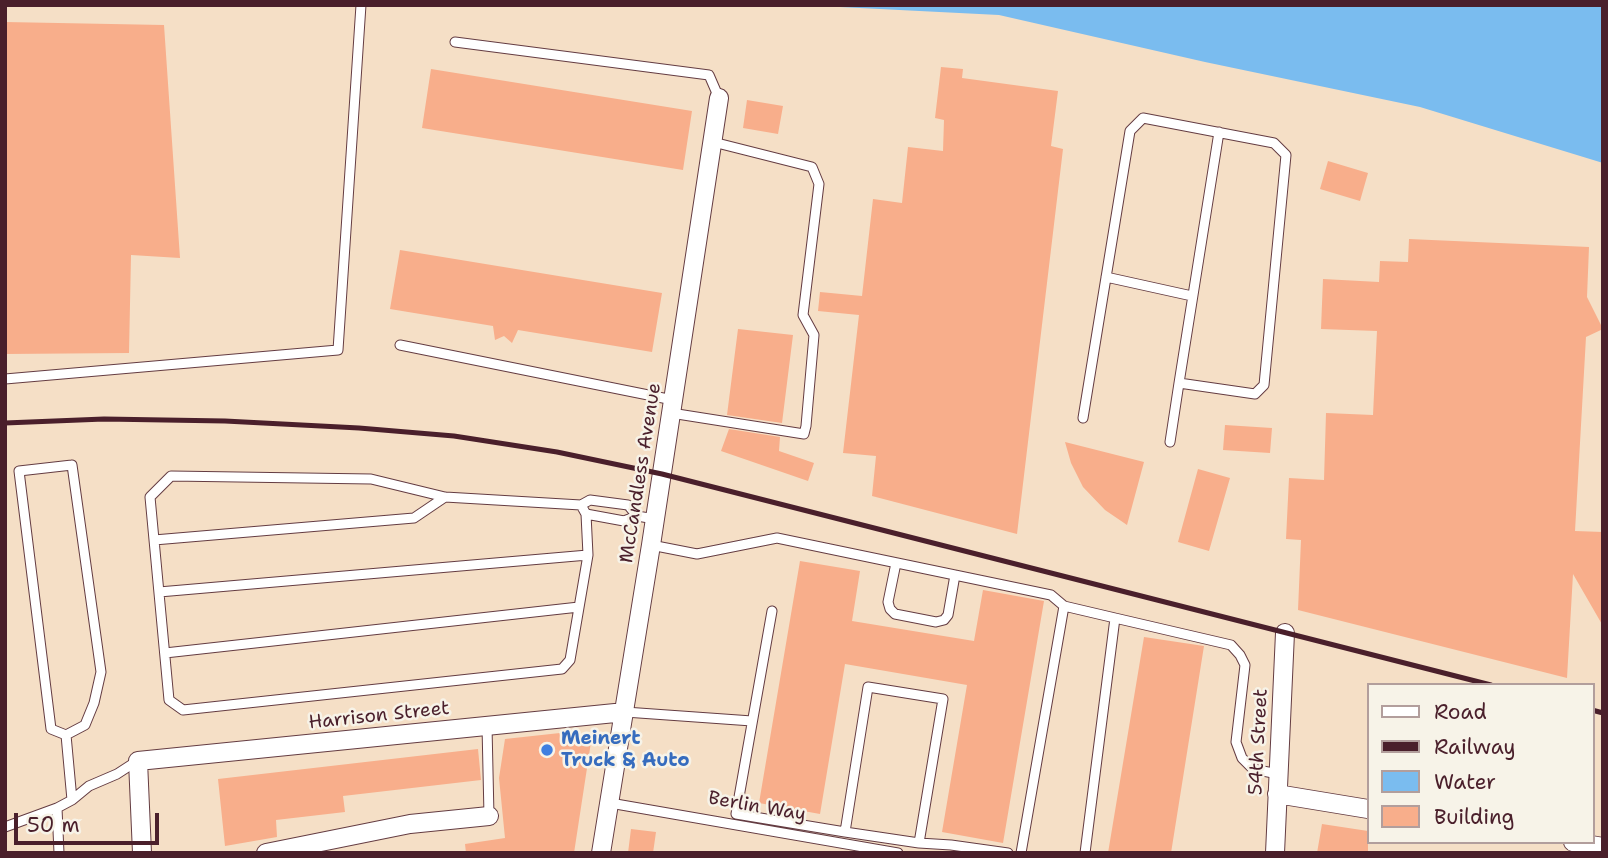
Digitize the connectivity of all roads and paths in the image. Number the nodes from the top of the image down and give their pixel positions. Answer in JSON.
{"nodes":[{"id":1,"x":361,"y":5,"type":"edge"},
{"id":2,"x":455,"y":42,"type":"dead end"},
{"id":3,"x":719,"y":98,"type":"joint"},
{"id":4,"x":1219,"y":132,"type":"junction"},
{"id":5,"x":713,"y":142,"type":"junction"},
{"id":6,"x":1106,"y":277,"type":"junction"},
{"id":7,"x":1192,"y":296,"type":"junction"},
{"id":8,"x":400,"y":345,"type":"dead end"},
{"id":9,"x":5,"y":379,"type":"edge"},
{"id":10,"x":1179,"y":383,"type":"junction"},
{"id":11,"x":672,"y":407,"type":"junction"},
{"id":12,"x":1083,"y":418,"type":"dead end"},
{"id":13,"x":1170,"y":442,"type":"dead end"},
{"id":14,"x":445,"y":497,"type":"junction"},
{"id":15,"x":584,"y":510,"type":"junction"},
{"id":16,"x":637,"y":516,"type":"junction"},
{"id":17,"x":655,"y":519,"type":"junction"},
{"id":18,"x":154,"y":540,"type":"junction"},
{"id":19,"x":651,"y":545,"type":"junction"},
{"id":20,"x":588,"y":555,"type":"junction"},
{"id":21,"x":896,"y":563,"type":"junction"},
{"id":22,"x":955,"y":575,"type":"junction"},
{"id":23,"x":159,"y":592,"type":"junction"},
{"id":24,"x":579,"y":607,"type":"junction"},
{"id":25,"x":1064,"y":607,"type":"junction"},
{"id":26,"x":772,"y":611,"type":"dead end"},
{"id":27,"x":1115,"y":618,"type":"junction"},
{"id":28,"x":1285,"y":633,"type":"dead end"},
{"id":29,"x":165,"y":653,"type":"junction"},
{"id":30,"x":625,"y":712,"type":"junction"},
{"id":31,"x":752,"y":721,"type":"junction"},
{"id":32,"x":487,"y":726,"type":"junction"},
{"id":33,"x":66,"y":735,"type":"junction"},
{"id":34,"x":138,"y":761,"type":"junction"},
{"id":35,"x":1278,"y":775,"type":"junction"},
{"id":36,"x":1277,"y":794,"type":"junction"},
{"id":37,"x":72,"y":800,"type":"junction"},
{"id":38,"x":610,"y":803,"type":"junction"},
{"id":39,"x":57,"y":808,"type":"junction"},
{"id":40,"x":1366,"y":809,"type":"edge"},
{"id":41,"x":489,"y":816,"type":"joint"},
{"id":42,"x":5,"y":827,"type":"edge"},
{"id":43,"x":845,"y":832,"type":"junction"},
{"id":44,"x":879,"y":838,"type":"junction"},
{"id":45,"x":919,"y":843,"type":"junction"},
{"id":46,"x":1585,"y":844,"type":"edge"},
{"id":47,"x":1603,"y":847,"type":"edge"},
{"id":48,"x":877,"y":851,"type":"edge"},
{"id":49,"x":59,"y":853,"type":"edge"},
{"id":50,"x":142,"y":853,"type":"edge"},
{"id":51,"x":266,"y":853,"type":"edge"},
{"id":52,"x":601,"y":853,"type":"edge"},
{"id":53,"x":898,"y":853,"type":"edge"},
{"id":54,"x":1008,"y":853,"type":"edge"},
{"id":55,"x":1021,"y":853,"type":"edge"},
{"id":56,"x":1085,"y":853,"type":"edge"},
{"id":57,"x":1275,"y":853,"type":"edge"}],
"edges":[{"from":1,"to":9,"type":"lane"},
{"from":2,"to":3,"type":"lane"},
{"from":3,"to":5,"type":"street","name":"McCandless Avenue"},
{"from":4,"to":6,"type":"lane"},
{"from":4,"to":7,"type":"lane"},
{"from":4,"to":10,"type":"lane"},
{"from":5,"to":11,"type":"street","name":"McCandless Avenue"},
{"from":5,"to":11,"type":"lane"},
{"from":6,"to":7,"type":"lane"},
{"from":6,"to":12,"type":"lane"},
{"from":7,"to":10,"type":"lane"},
{"from":8,"to":11,"type":"lane"},
{"from":10,"to":13,"type":"lane"},
{"from":11,"to":17,"type":"street","name":"McCandless Avenue"},
{"from":14,"to":15,"type":"lane"},
{"from":14,"to":18,"type":"lane"},
{"from":14,"to":18,"type":"lane"},
{"from":15,"to":16,"type":"lane"},
{"from":15,"to":16,"type":"lane"},
{"from":15,"to":20,"type":"lane"},
{"from":16,"to":17,"type":"lane"},
{"from":17,"to":19,"type":"street","name":"McCandless Avenue"},
{"from":18,"to":23,"type":"lane"},
{"from":19,"to":21,"type":"lane"},
{"from":19,"to":30,"type":"street","name":"McCandless Avenue"},
{"from":20,"to":23,"type":"lane"},
{"from":20,"to":24,"type":"lane"},
{"from":21,"to":22,"type":"lane"},
{"from":21,"to":22,"type":"lane"},
{"from":22,"to":25,"type":"lane"},
{"from":23,"to":29,"type":"lane"},
{"from":24,"to":29,"type":"lane"},
{"from":24,"to":29,"type":"lane"},
{"from":25,"to":27,"type":"lane"},
{"from":25,"to":55,"type":"lane"},
{"from":26,"to":31,"type":"lane"},
{"from":27,"to":35,"type":"lane"},
{"from":27,"to":56,"type":"lane"},
{"from":28,"to":35,"type":"street","name":"54th Street"},
{"from":30,"to":31,"type":"lane"},
{"from":30,"to":32,"type":"street","name":"Harrison Street"},
{"from":30,"to":38,"type":"street","name":"McCandless Avenue"},
{"from":31,"to":43,"type":"lane"},
{"from":32,"to":34,"type":"street","name":"Harrison Street"},
{"from":32,"to":41,"type":"lane"},
{"from":33,"to":33,"type":"lane"},
{"from":33,"to":37,"type":"lane"},
{"from":34,"to":37,"type":"lane"},
{"from":34,"to":50,"type":"street"},
{"from":35,"to":36,"type":"street","name":"54th Street"},
{"from":36,"to":40,"type":"street"},
{"from":36,"to":57,"type":"street","name":"54th Street"},
{"from":37,"to":39,"type":"lane"},
{"from":38,"to":48,"type":"lane","name":"Berlin Way"},
{"from":38,"to":52,"type":"street","name":"McCandless Avenue"},
{"from":39,"to":42,"type":"lane"},
{"from":39,"to":49,"type":"lane"},
{"from":41,"to":51,"type":"street"},
{"from":43,"to":44,"type":"lane"},
{"from":43,"to":45,"type":"lane"},
{"from":44,"to":45,"type":"lane"},
{"from":44,"to":48,"type":"lane"},
{"from":45,"to":54,"type":"lane"},
{"from":46,"to":47,"type":"street"},
{"from":48,"to":53,"type":"lane","name":"Berlin Way"}]}
